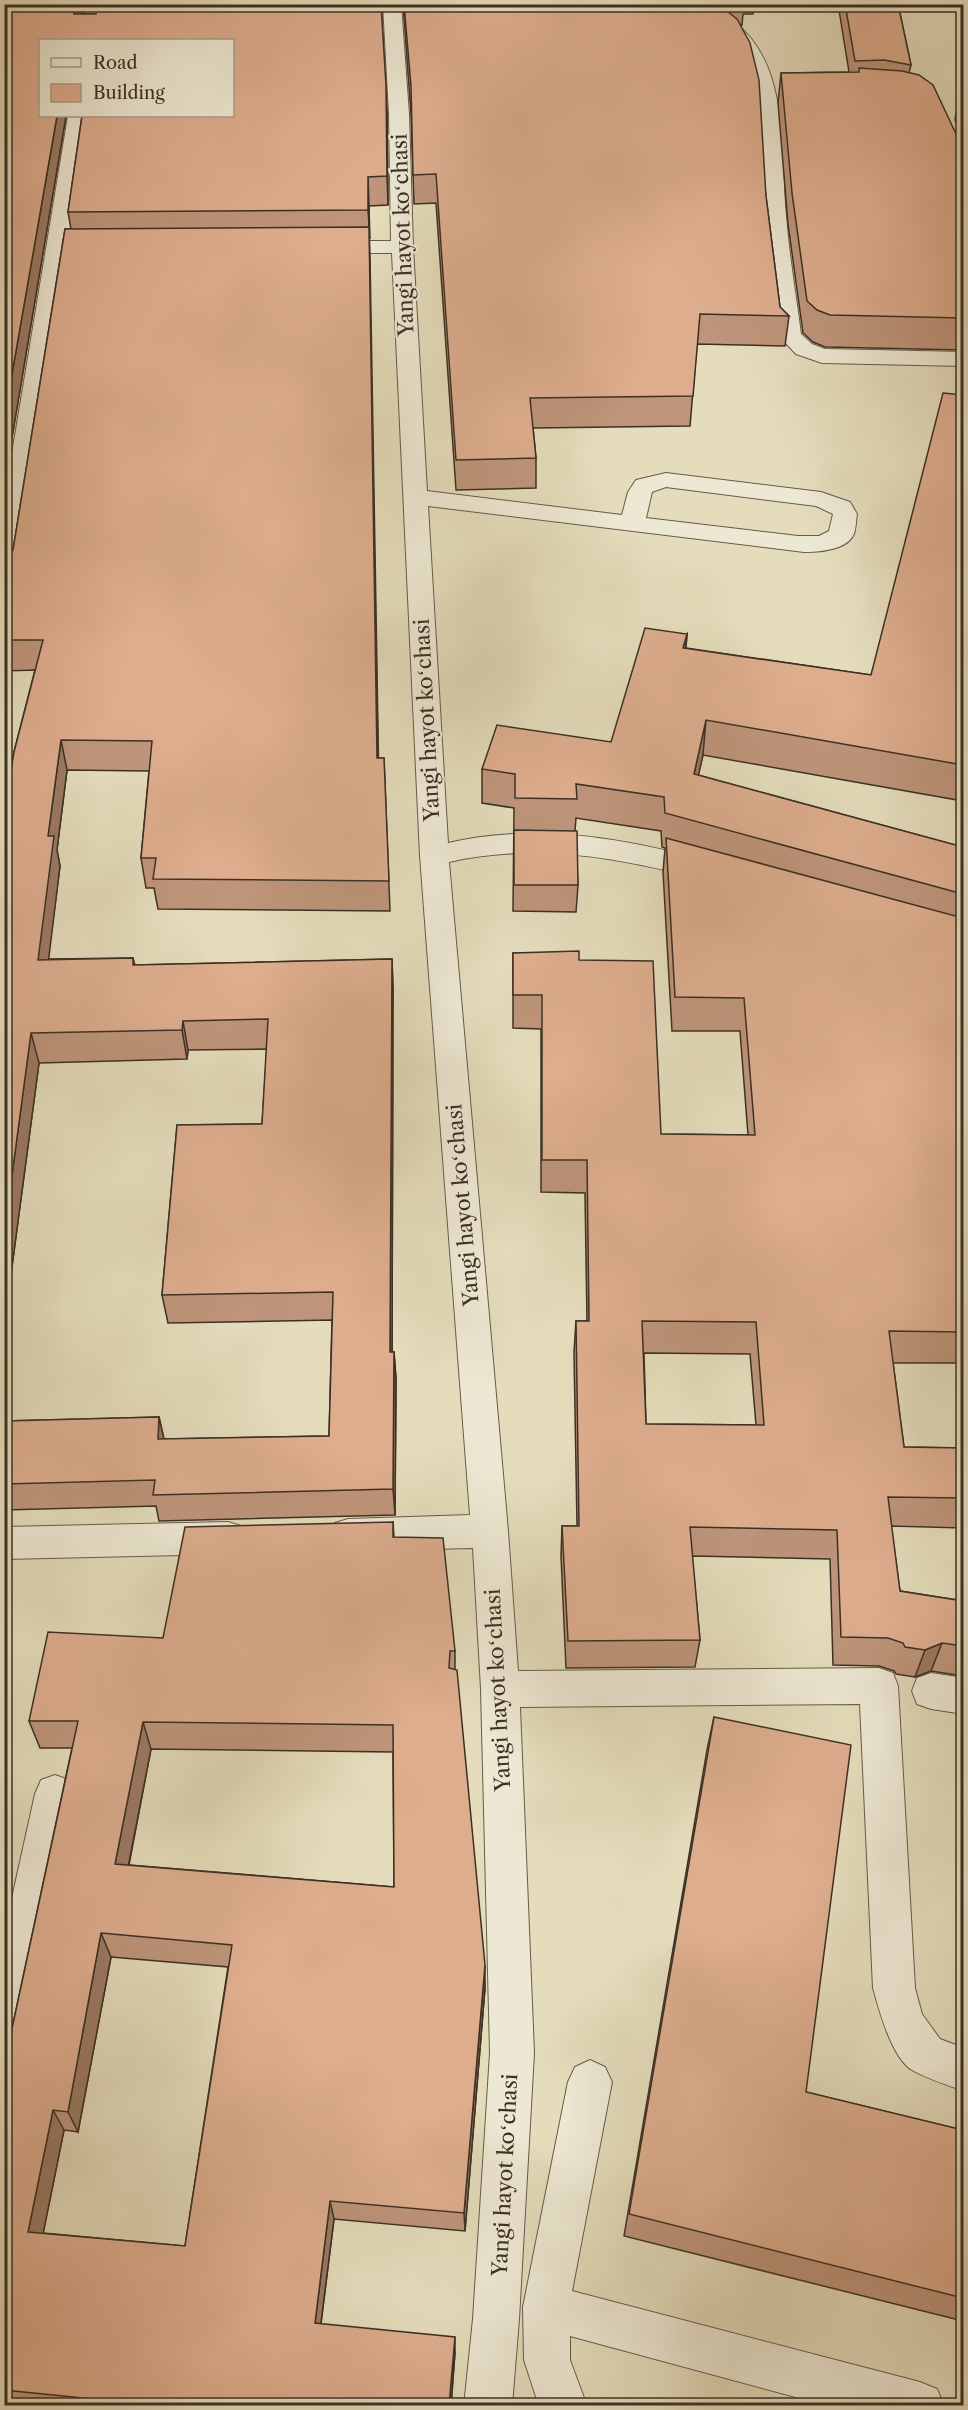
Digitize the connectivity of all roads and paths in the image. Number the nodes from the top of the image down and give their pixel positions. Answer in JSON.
{"nodes":[{"id":1,"x":95,"y":4,"type":"edge"},
{"id":2,"x":392,"y":4,"type":"edge"},
{"id":3,"x":697,"y":4,"type":"edge"},
{"id":4,"x":89,"y":39,"type":"edge"},
{"id":5,"x":763,"y":93,"type":"junction"},
{"id":6,"x":786,"y":93,"type":"edge"},
{"id":7,"x":78,"y":117,"type":"edge"},
{"id":8,"x":402,"y":247,"type":"junction"},
{"id":9,"x":307,"y":248,"type":"edge"},
{"id":10,"x":129,"y":249,"type":"edge"},
{"id":11,"x":58,"y":250,"type":"junction"},
{"id":12,"x":963,"y":359,"type":"edge"},
{"id":13,"x":414,"y":497,"type":"junction"},
{"id":14,"x":632,"y":524,"type":"junction"},
{"id":15,"x":4,"y":580,"type":"edge"},
{"id":16,"x":435,"y":856,"type":"junction"},
{"id":17,"x":734,"y":878,"type":"edge"},
{"id":18,"x":490,"y":1531,"type":"junction"},
{"id":19,"x":312,"y":1536,"type":"edge"},
{"id":20,"x":265,"y":1537,"type":"edge"},
{"id":21,"x":4,"y":1543,"type":"edge"},
{"id":22,"x":500,"y":1689,"type":"junction"},
{"id":23,"x":55,"y":1794,"type":"dead end"},
{"id":24,"x":4,"y":2035,"type":"edge"},
{"id":25,"x":963,"y":2070,"type":"edge"},
{"id":26,"x":590,"y":2082,"type":"dead end"},
{"id":27,"x":546,"y":2307,"type":"junction"},
{"id":28,"x":488,"y":2406,"type":"edge"},
{"id":29,"x":563,"y":2406,"type":"edge"},
{"id":30,"x":920,"y":2406,"type":"edge"}],
"edges":[{"from":1,"to":4,"type":"street"},
{"from":2,"to":8,"type":"street","name":"Yangi hayot koʻchasi"},
{"from":3,"to":5,"type":"street"},
{"from":5,"to":6,"type":"street"},
{"from":5,"to":12,"type":"street"},
{"from":7,"to":11,"type":"street"},
{"from":8,"to":9,"type":"street"},
{"from":8,"to":13,"type":"street","name":"Yangi hayot koʻchasi"},
{"from":10,"to":11,"type":"street"},
{"from":11,"to":15,"type":"street"},
{"from":13,"to":14,"type":"street"},
{"from":13,"to":16,"type":"street","name":"Yangi hayot koʻchasi"},
{"from":14,"to":14,"type":"street"},
{"from":16,"to":17,"type":"street"},
{"from":16,"to":18,"type":"street","name":"Yangi hayot koʻchasi"},
{"from":18,"to":19,"type":"street"},
{"from":18,"to":22,"type":"street","name":"Yangi hayot koʻchasi"},
{"from":20,"to":21,"type":"street"},
{"from":22,"to":25,"type":"street"},
{"from":22,"to":28,"type":"street","name":"Yangi hayot koʻchasi"},
{"from":23,"to":24,"type":"street"},
{"from":26,"to":27,"type":"street"},
{"from":27,"to":29,"type":"street"},
{"from":27,"to":30,"type":"street"}]}
